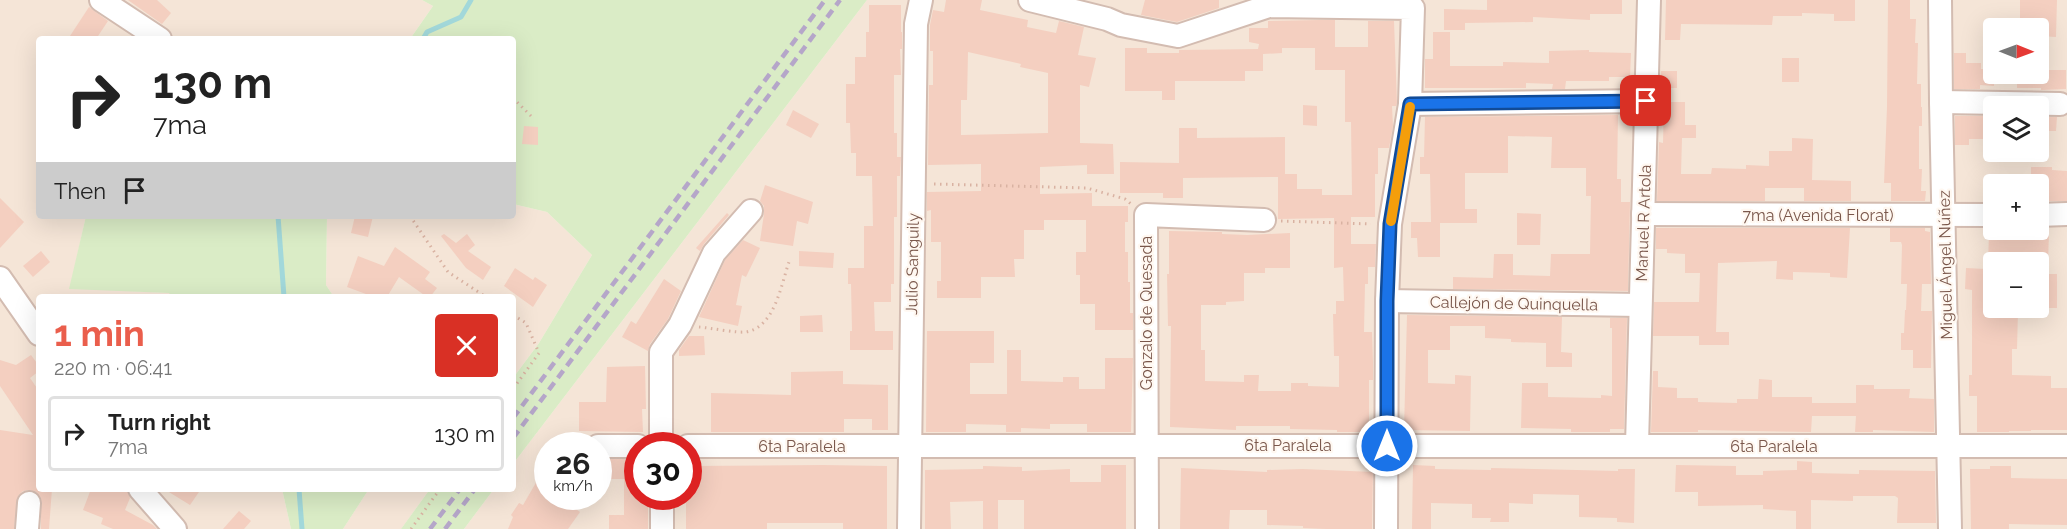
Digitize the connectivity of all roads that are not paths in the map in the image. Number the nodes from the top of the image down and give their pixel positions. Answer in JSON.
{"nodes":[{"id":1,"x":101,"y":0,"type":"edge"},
{"id":2,"x":921,"y":0,"type":"edge"},
{"id":3,"x":1029,"y":0,"type":"edge"},
{"id":4,"x":1649,"y":0,"type":"edge"},
{"id":5,"x":1940,"y":0,"type":"edge"},
{"id":6,"x":1111,"y":10,"type":"edge"},
{"id":7,"x":155,"y":36,"type":"edge"},
{"id":8,"x":1646,"y":101,"type":"junction"},
{"id":9,"x":1941,"y":102,"type":"junction"},
{"id":10,"x":1410,"y":104,"type":"junction"},
{"id":11,"x":2060,"y":104,"type":"dead end"},
{"id":12,"x":751,"y":212,"type":"dead end"},
{"id":13,"x":1642,"y":214,"type":"junction"},
{"id":14,"x":2049,"y":214,"type":"edge"},
{"id":15,"x":2067,"y":214,"type":"edge"},
{"id":16,"x":1983,"y":215,"type":"edge"},
{"id":17,"x":1944,"y":216,"type":"junction"},
{"id":18,"x":1264,"y":220,"type":"road end"},
{"id":19,"x":0,"y":278,"type":"edge"},
{"id":20,"x":1387,"y":301,"type":"junction"},
{"id":21,"x":1640,"y":306,"type":"junction"},
{"id":22,"x":36,"y":329,"type":"edge"},
{"id":23,"x":661,"y":432,"type":"edge"},
{"id":24,"x":1146,"y":445,"type":"junction"},
{"id":25,"x":702,"y":446,"type":"edge"},
{"id":26,"x":909,"y":446,"type":"junction"},
{"id":27,"x":1387,"y":446,"type":"junction"},
{"id":28,"x":1637,"y":446,"type":"junction"},
{"id":29,"x":1949,"y":446,"type":"junction"},
{"id":30,"x":2067,"y":446,"type":"edge"},
{"id":31,"x":143,"y":492,"type":"edge"},
{"id":32,"x":29,"y":502,"type":"dead end"},
{"id":33,"x":662,"y":510,"type":"edge"},
{"id":34,"x":27,"y":529,"type":"edge"},
{"id":35,"x":175,"y":529,"type":"edge"},
{"id":36,"x":662,"y":529,"type":"edge"},
{"id":37,"x":909,"y":529,"type":"edge"},
{"id":38,"x":1146,"y":529,"type":"edge"},
{"id":39,"x":1386,"y":529,"type":"edge"},
{"id":40,"x":1950,"y":529,"type":"edge"}],
"edges":[{"from":1,"to":7,"type":"street"},
{"from":2,"to":26,"type":"street","name":"Julio Sanguily"},
{"from":3,"to":6,"type":"street"},
{"from":4,"to":8,"type":"street","name":"Manuel R Artola"},
{"from":5,"to":9,"type":"street","name":"Miguel Ángel Núñez"},
{"from":6,"to":10,"type":"street"},
{"from":8,"to":10,"type":"street"},
{"from":8,"to":13,"type":"street","name":"Manuel R Artola"},
{"from":9,"to":11,"type":"street"},
{"from":9,"to":17,"type":"street","name":"Miguel Ángel Núñez"},
{"from":10,"to":20,"type":"street"},
{"from":12,"to":23,"type":"street"},
{"from":13,"to":17,"type":"street","name":"7ma (Avenida Florat)"},
{"from":13,"to":21,"type":"street","name":"Manuel R Artola"},
{"from":14,"to":15,"type":"street"},
{"from":16,"to":17,"type":"street","name":"7ma (Avenida Florat)"},
{"from":17,"to":29,"type":"street","name":"Miguel Ángel Núñez"},
{"from":18,"to":24,"type":"street","name":"Gonzalo de Quesada"},
{"from":19,"to":22,"type":"street"},
{"from":20,"to":21,"type":"street","name":"Callejón de Quinquella"},
{"from":20,"to":27,"type":"street"},
{"from":21,"to":28,"type":"street","name":"Manuel R Artola"},
{"from":24,"to":26,"type":"street","name":"6ta Paralela"},
{"from":24,"to":27,"type":"street","name":"6ta Paralela"},
{"from":24,"to":38,"type":"street","name":"Gonzalo de Quesada"},
{"from":25,"to":26,"type":"street","name":"6ta Paralela"},
{"from":26,"to":37,"type":"street","name":"Julio Sanguily"},
{"from":27,"to":28,"type":"street","name":"6ta Paralela"},
{"from":27,"to":39,"type":"street"},
{"from":28,"to":29,"type":"street","name":"6ta Paralela"},
{"from":29,"to":30,"type":"street","name":"6ta Paralela"},
{"from":29,"to":40,"type":"street","name":"Miguel Ángel Núñez"},
{"from":31,"to":35,"type":"street"},
{"from":32,"to":34,"type":"street"},
{"from":33,"to":36,"type":"street"}]}
